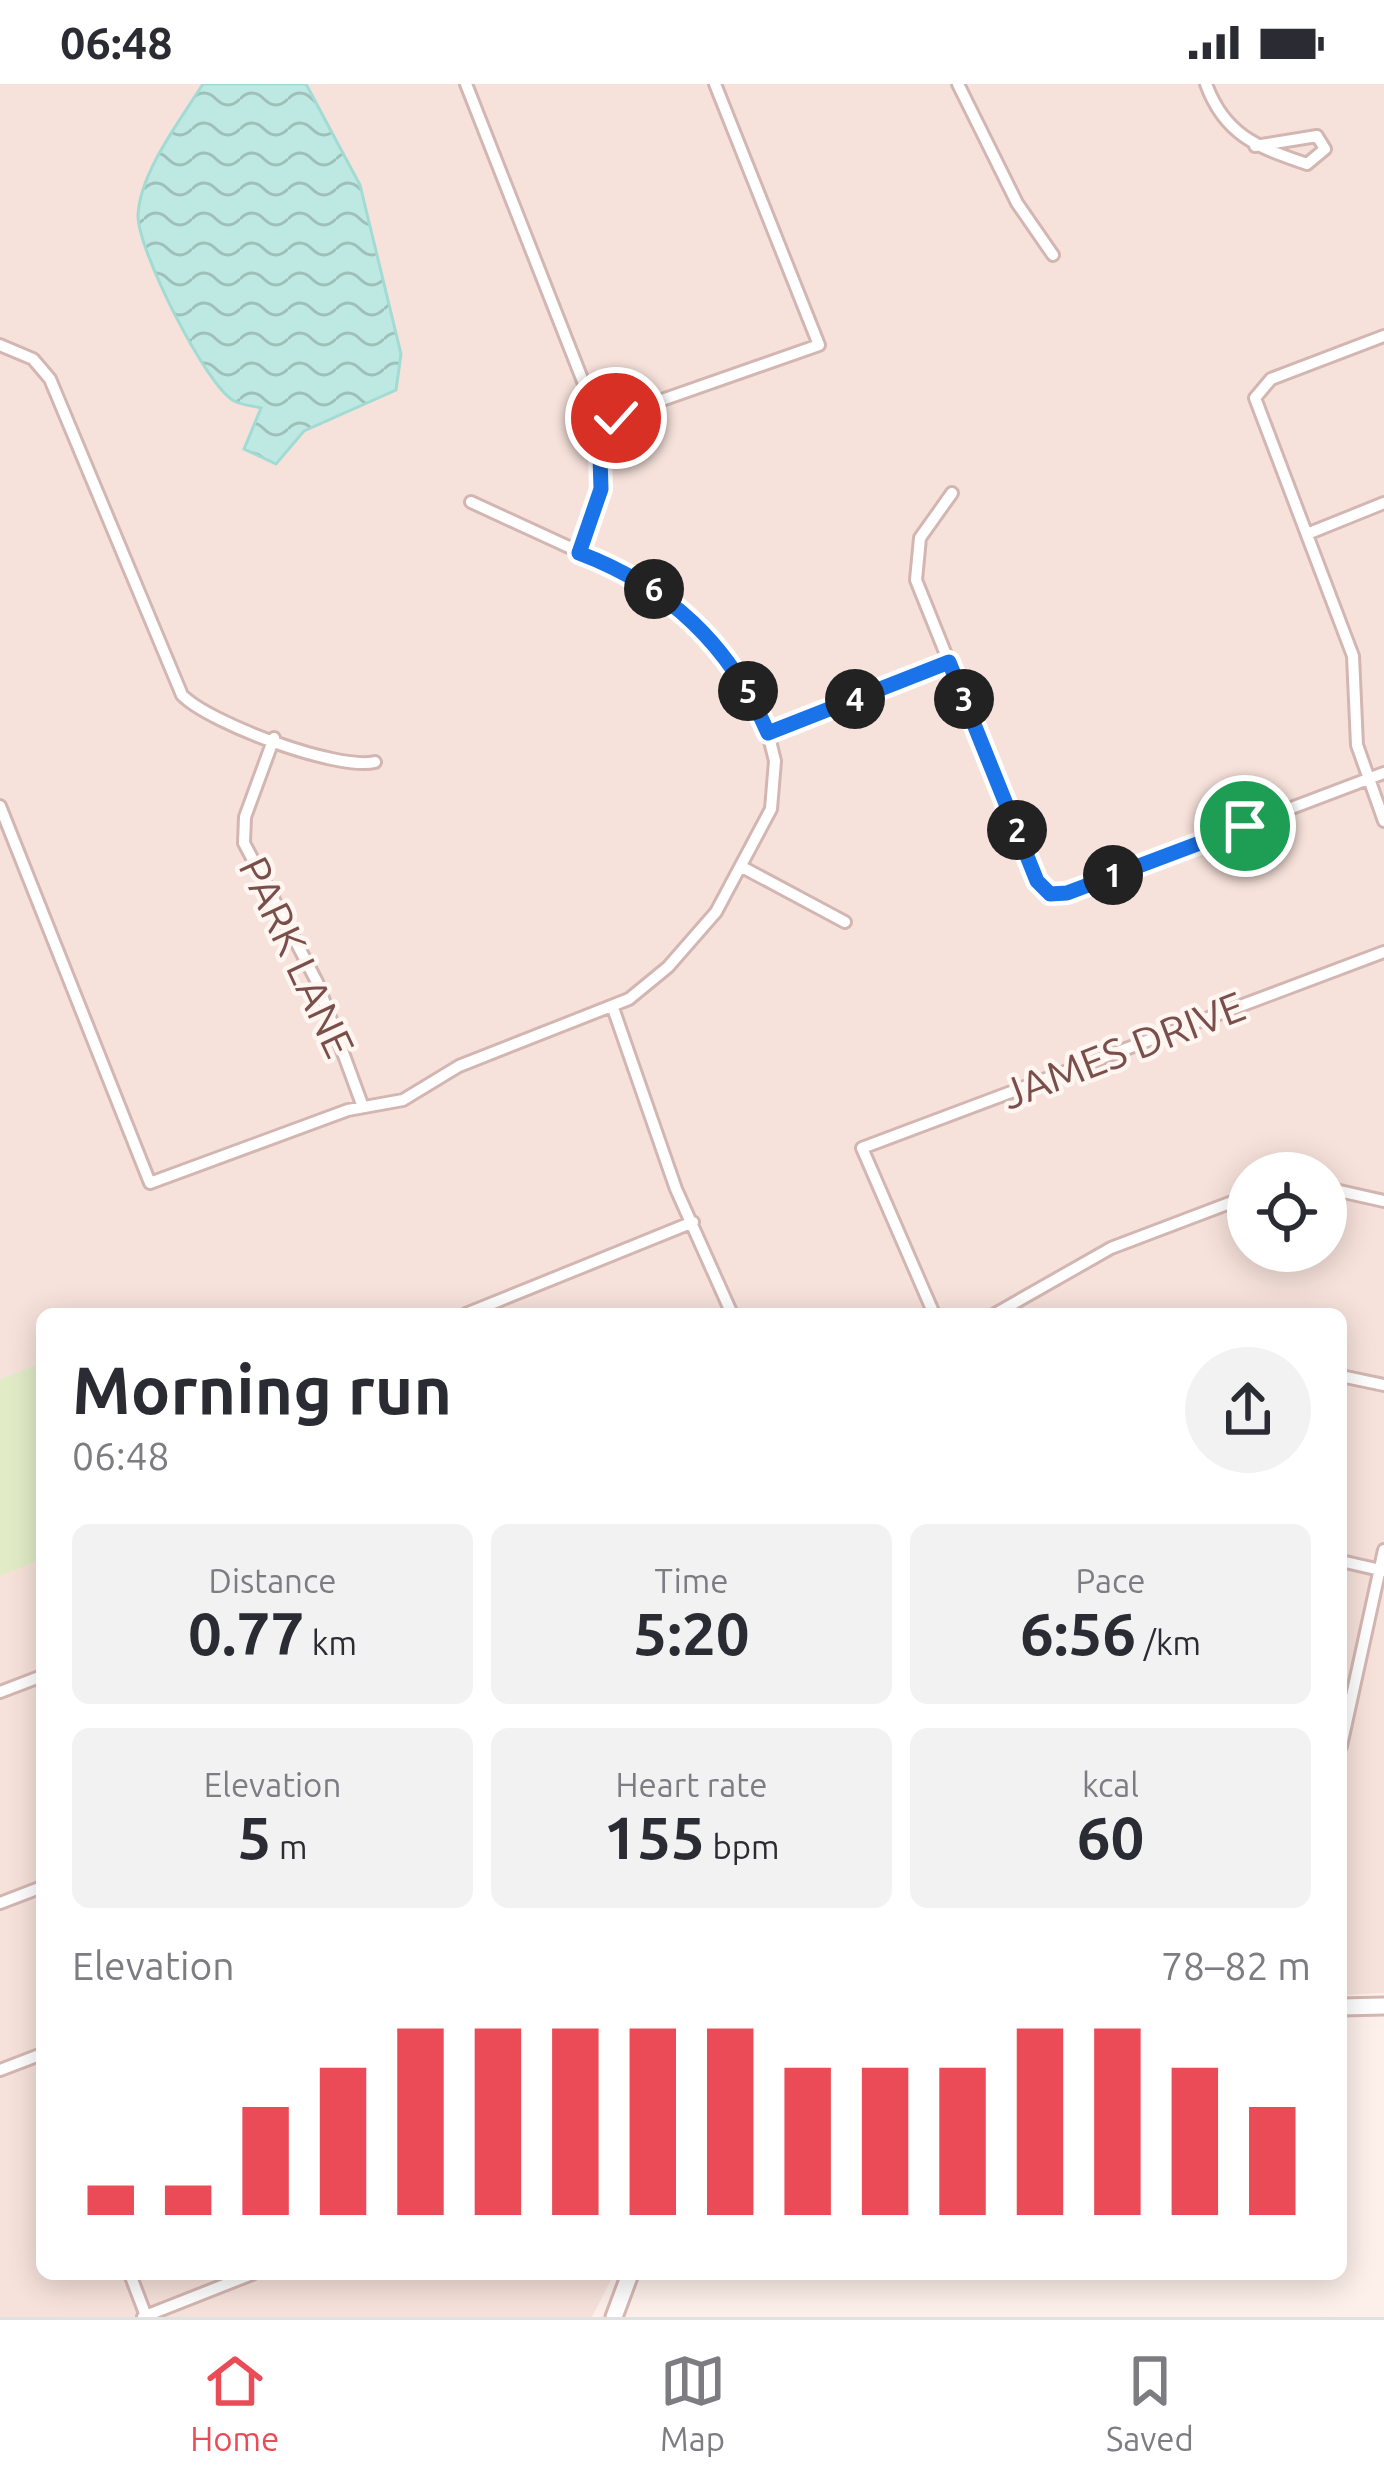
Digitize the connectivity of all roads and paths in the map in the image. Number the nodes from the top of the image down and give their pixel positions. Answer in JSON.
{"nodes":[{"id":1,"x":466,"y":84,"type":"edge"},
{"id":2,"x":715,"y":84,"type":"edge"},
{"id":3,"x":958,"y":84,"type":"edge"},
{"id":4,"x":1206,"y":84,"type":"edge"},
{"id":5,"x":1255,"y":146,"type":"junction"},
{"id":6,"x":1053,"y":255,"type":"dead end"},
{"id":7,"x":1384,"y":336,"type":"edge"},
{"id":8,"x":0,"y":345,"type":"edge"},
{"id":9,"x":599,"y":422,"type":"junction"},
{"id":10,"x":952,"y":493,"type":"dead end"},
{"id":11,"x":471,"y":502,"type":"dead end"},
{"id":12,"x":1384,"y":503,"type":"edge"},
{"id":13,"x":1307,"y":534,"type":"junction"},
{"id":14,"x":579,"y":553,"type":"junction"},
{"id":15,"x":949,"y":662,"type":"junction"},
{"id":16,"x":768,"y":733,"type":"junction"},
{"id":17,"x":274,"y":738,"type":"junction"},
{"id":18,"x":375,"y":762,"type":"dead end"},
{"id":19,"x":1384,"y":773,"type":"edge"},
{"id":20,"x":1369,"y":779,"type":"junction"},
{"id":21,"x":0,"y":806,"type":"edge"},
{"id":22,"x":1384,"y":821,"type":"edge"},
{"id":23,"x":14,"y":840,"type":"junction"},
{"id":24,"x":0,"y":845,"type":"edge"},
{"id":25,"x":742,"y":867,"type":"junction"},
{"id":26,"x":845,"y":922,"type":"dead end"},
{"id":27,"x":1384,"y":952,"type":"edge"},
{"id":28,"x":613,"y":1008,"type":"junction"},
{"id":29,"x":363,"y":1107,"type":"junction"},
{"id":30,"x":1347,"y":1193,"type":"edge"},
{"id":31,"x":1384,"y":1201,"type":"edge"},
{"id":32,"x":1227,"y":1204,"type":"edge"},
{"id":33,"x":693,"y":1222,"type":"junction"},
{"id":34,"x":481,"y":1308,"type":"edge"},
{"id":35,"x":729,"y":1308,"type":"edge"},
{"id":36,"x":931,"y":1308,"type":"edge"},
{"id":37,"x":1005,"y":1308,"type":"edge"},
{"id":38,"x":1347,"y":1377,"type":"edge"},
{"id":39,"x":1384,"y":1385,"type":"edge"},
{"id":40,"x":1384,"y":1550,"type":"edge"},
{"id":41,"x":1347,"y":1562,"type":"edge"},
{"id":42,"x":1382,"y":1571,"type":"edge"},
{"id":43,"x":36,"y":1678,"type":"edge"},
{"id":44,"x":0,"y":1692,"type":"edge"},
{"id":45,"x":1347,"y":1720,"type":"edge"},
{"id":46,"x":36,"y":1889,"type":"edge"},
{"id":47,"x":0,"y":1904,"type":"edge"},
{"id":48,"x":1384,"y":2006,"type":"edge"},
{"id":49,"x":1347,"y":2007,"type":"edge"},
{"id":50,"x":36,"y":2056,"type":"edge"},
{"id":51,"x":0,"y":2070,"type":"edge"},
{"id":52,"x":132,"y":2280,"type":"edge"},
{"id":53,"x":237,"y":2280,"type":"edge"},
{"id":54,"x":627,"y":2280,"type":"edge"},
{"id":55,"x":145,"y":2316,"type":"edge"},
{"id":56,"x":614,"y":2317,"type":"edge"}],
"edges":[{"from":1,"to":9,"type":"street"},
{"from":2,"to":9,"type":"street"},
{"from":3,"to":6,"type":"street"},
{"from":4,"to":5,"type":"street"},
{"from":5,"to":5,"type":"street"},
{"from":7,"to":13,"type":"street"},
{"from":8,"to":17,"type":"street"},
{"from":9,"to":14,"type":"street"},
{"from":10,"to":15,"type":"street"},
{"from":11,"to":14,"type":"street"},
{"from":12,"to":13,"type":"street"},
{"from":13,"to":20,"type":"street"},
{"from":14,"to":16,"type":"street"},
{"from":15,"to":16,"type":"street"},
{"from":15,"to":20,"type":"street"},
{"from":16,"to":25,"type":"street"},
{"from":17,"to":18,"type":"street"},
{"from":17,"to":29,"type":"street","name":"PARK LANE"},
{"from":19,"to":20,"type":"street"},
{"from":20,"to":22,"type":"street"},
{"from":21,"to":23,"type":"street"},
{"from":23,"to":24,"type":"street"},
{"from":23,"to":29,"type":"street"},
{"from":25,"to":26,"type":"street"},
{"from":25,"to":28,"type":"street"},
{"from":27,"to":36,"type":"street","name":"JAMES DRIVE"},
{"from":28,"to":29,"type":"street"},
{"from":28,"to":33,"type":"street"},
{"from":30,"to":31,"type":"street"},
{"from":32,"to":37,"type":"street"},
{"from":33,"to":34,"type":"street"},
{"from":33,"to":35,"type":"street"},
{"from":38,"to":39,"type":"street"},
{"from":40,"to":42,"type":"street"},
{"from":41,"to":42,"type":"street"},
{"from":42,"to":45,"type":"street"},
{"from":43,"to":44,"type":"street"},
{"from":46,"to":47,"type":"street"},
{"from":48,"to":49,"type":"street"},
{"from":50,"to":51,"type":"street"},
{"from":52,"to":55,"type":"street"},
{"from":53,"to":55,"type":"street"},
{"from":54,"to":56,"type":"street"}]}
